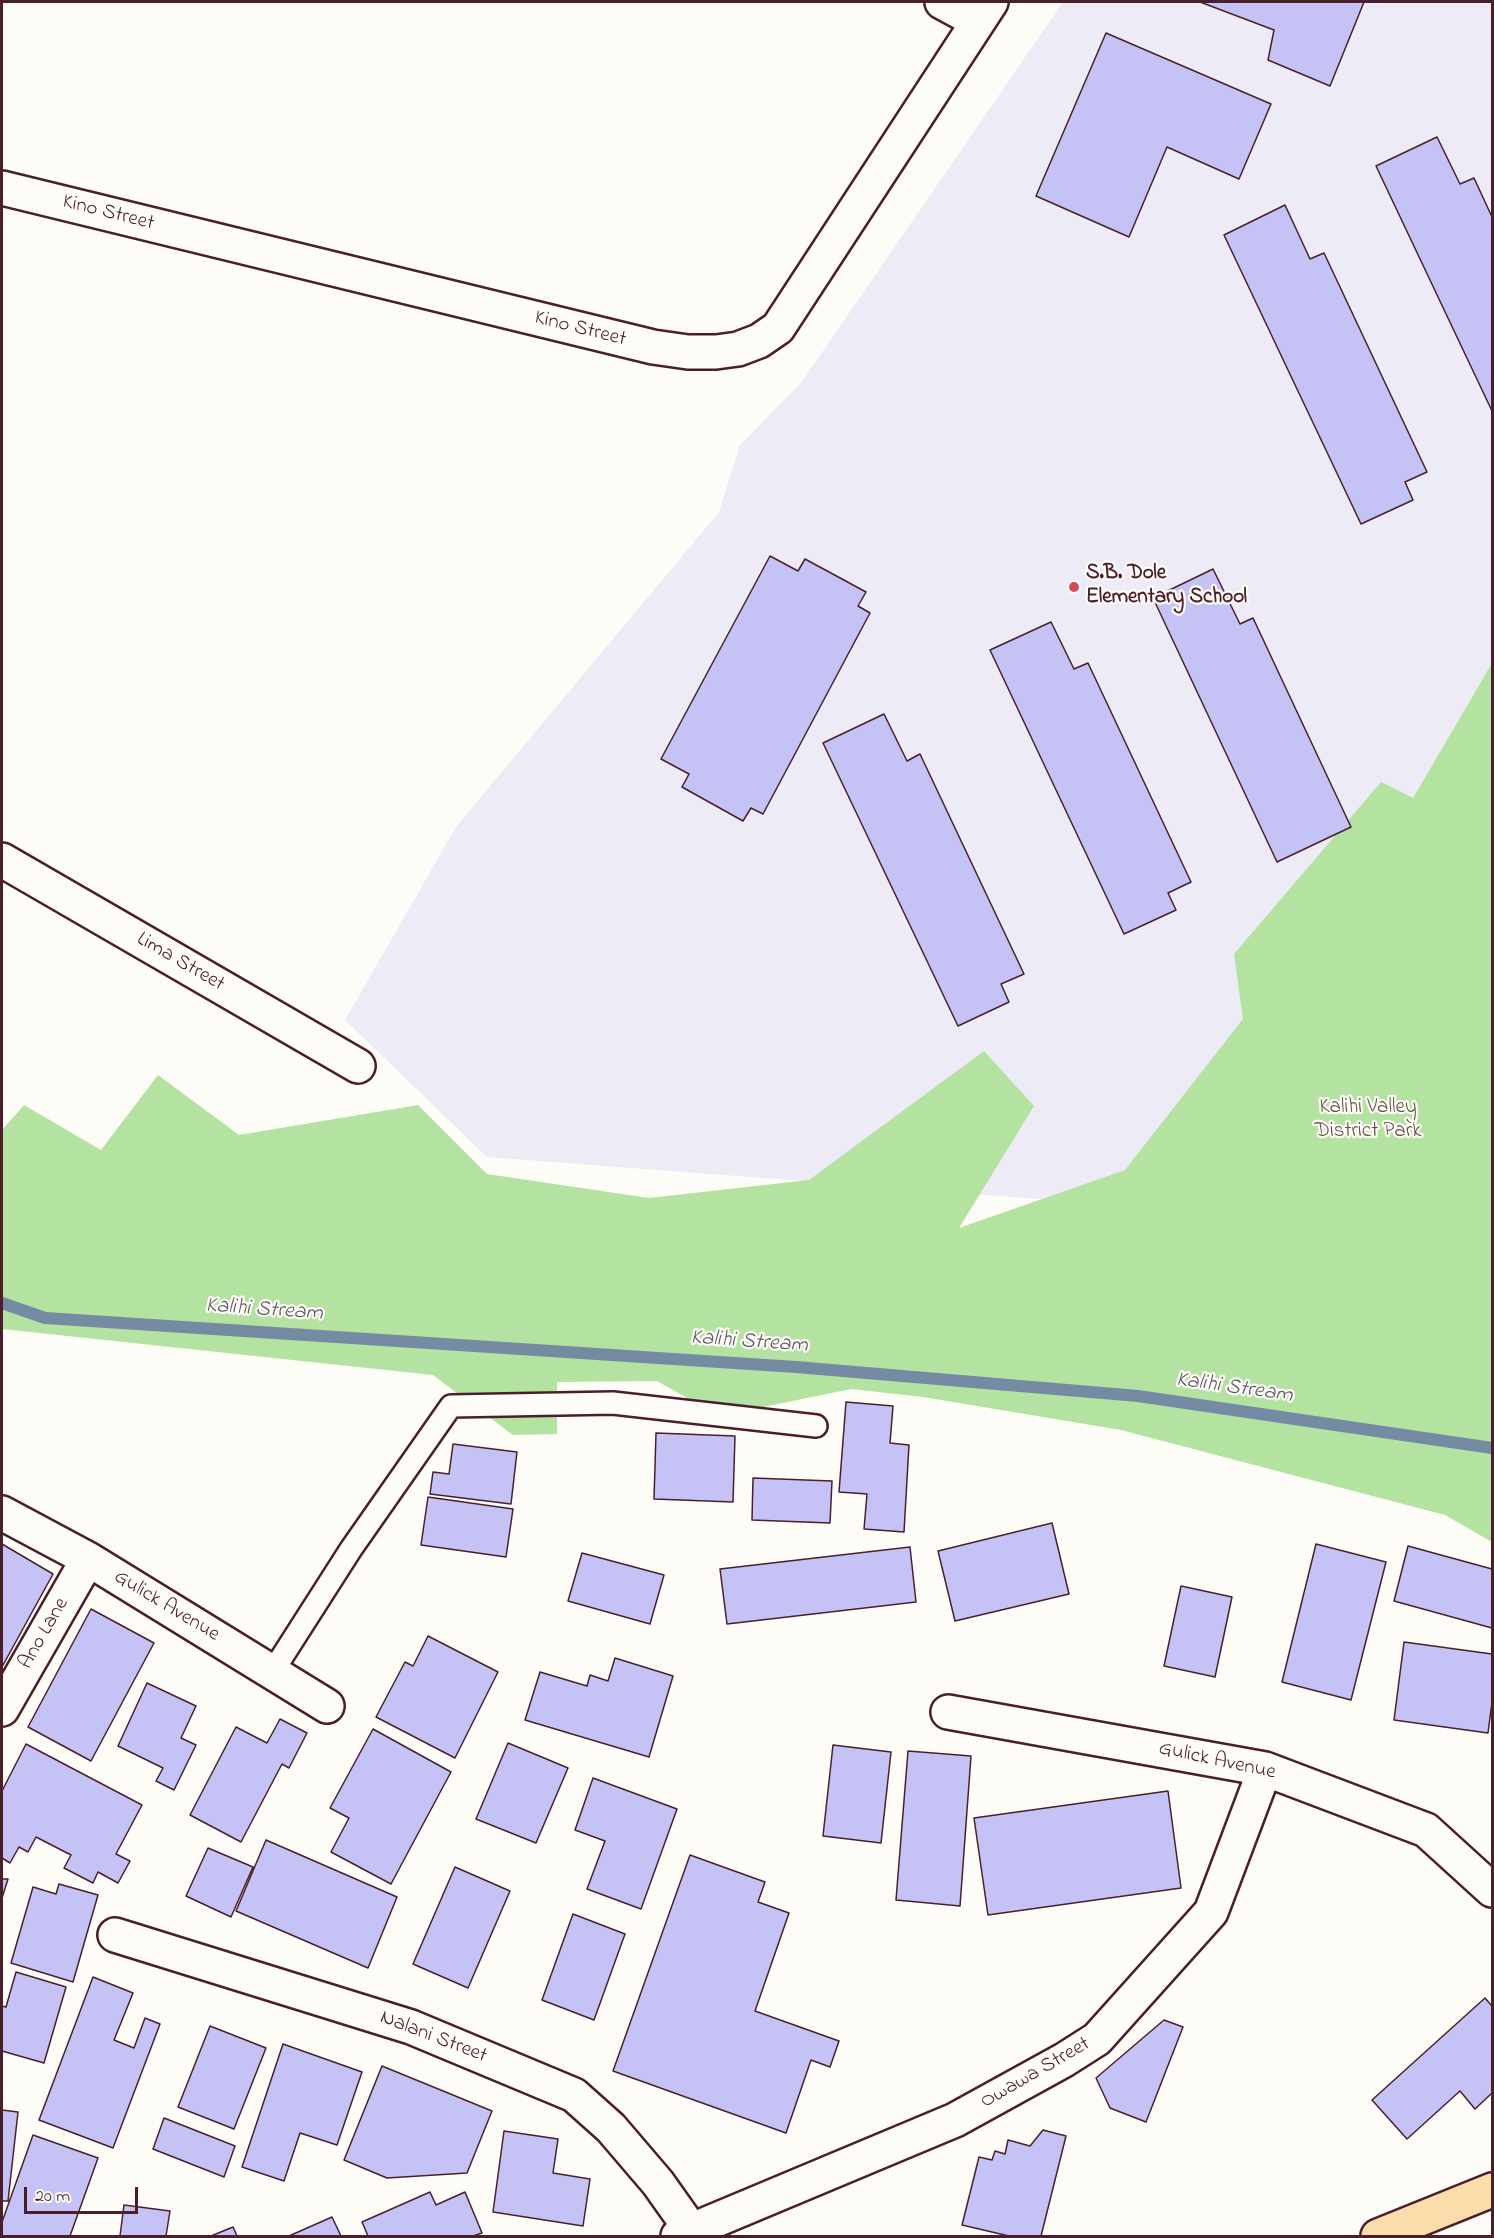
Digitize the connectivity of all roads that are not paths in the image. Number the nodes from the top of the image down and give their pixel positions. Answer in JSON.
{"nodes":[{"id":1,"x":942,"y":2,"type":"edge"},
{"id":2,"x":984,"y":11,"type":"edge"},
{"id":3,"x":2,"y":188,"type":"edge"},
{"id":4,"x":2,"y":860,"type":"edge"},
{"id":5,"x":358,"y":1066,"type":"dead end"},
{"id":6,"x":816,"y":1426,"type":"dead end"},
{"id":7,"x":2,"y":1513,"type":"edge"},
{"id":8,"x":88,"y":1559,"type":"junction"},
{"id":9,"x":273,"y":1671,"type":"junction"},
{"id":10,"x":327,"y":1706,"type":"dead end"},
{"id":11,"x":2,"y":1709,"type":"edge"},
{"id":12,"x":948,"y":1712,"type":"dead end"},
{"id":13,"x":1265,"y":1769,"type":"junction"},
{"id":14,"x":1492,"y":1890,"type":"edge"},
{"id":15,"x":115,"y":1935,"type":"dead end"},
{"id":16,"x":1492,"y":2190,"type":"edge"},
{"id":17,"x":685,"y":2234,"type":"edge"},
{"id":18,"x":1378,"y":2236,"type":"edge"}],
"edges":[{"from":1,"to":2,"type":"street"},
{"from":2,"to":3,"type":"street","name":"Kino Street"},
{"from":4,"to":5,"type":"street","name":"Lima Street"},
{"from":6,"to":9,"type":"lane"},
{"from":7,"to":8,"type":"street","name":"Gulick Avenue"},
{"from":8,"to":9,"type":"street","name":"Gulick Avenue"},
{"from":8,"to":11,"type":"street","name":"Ano Lane"},
{"from":9,"to":10,"type":"street","name":"Gulick Avenue"},
{"from":12,"to":13,"type":"street","name":"Gulick Avenue"},
{"from":13,"to":14,"type":"street","name":"Gulick Avenue"},
{"from":13,"to":17,"type":"street","name":"Owawa Street"},
{"from":15,"to":17,"type":"street","name":"Nalani Street"},
{"from":16,"to":18,"type":"highway"}]}
